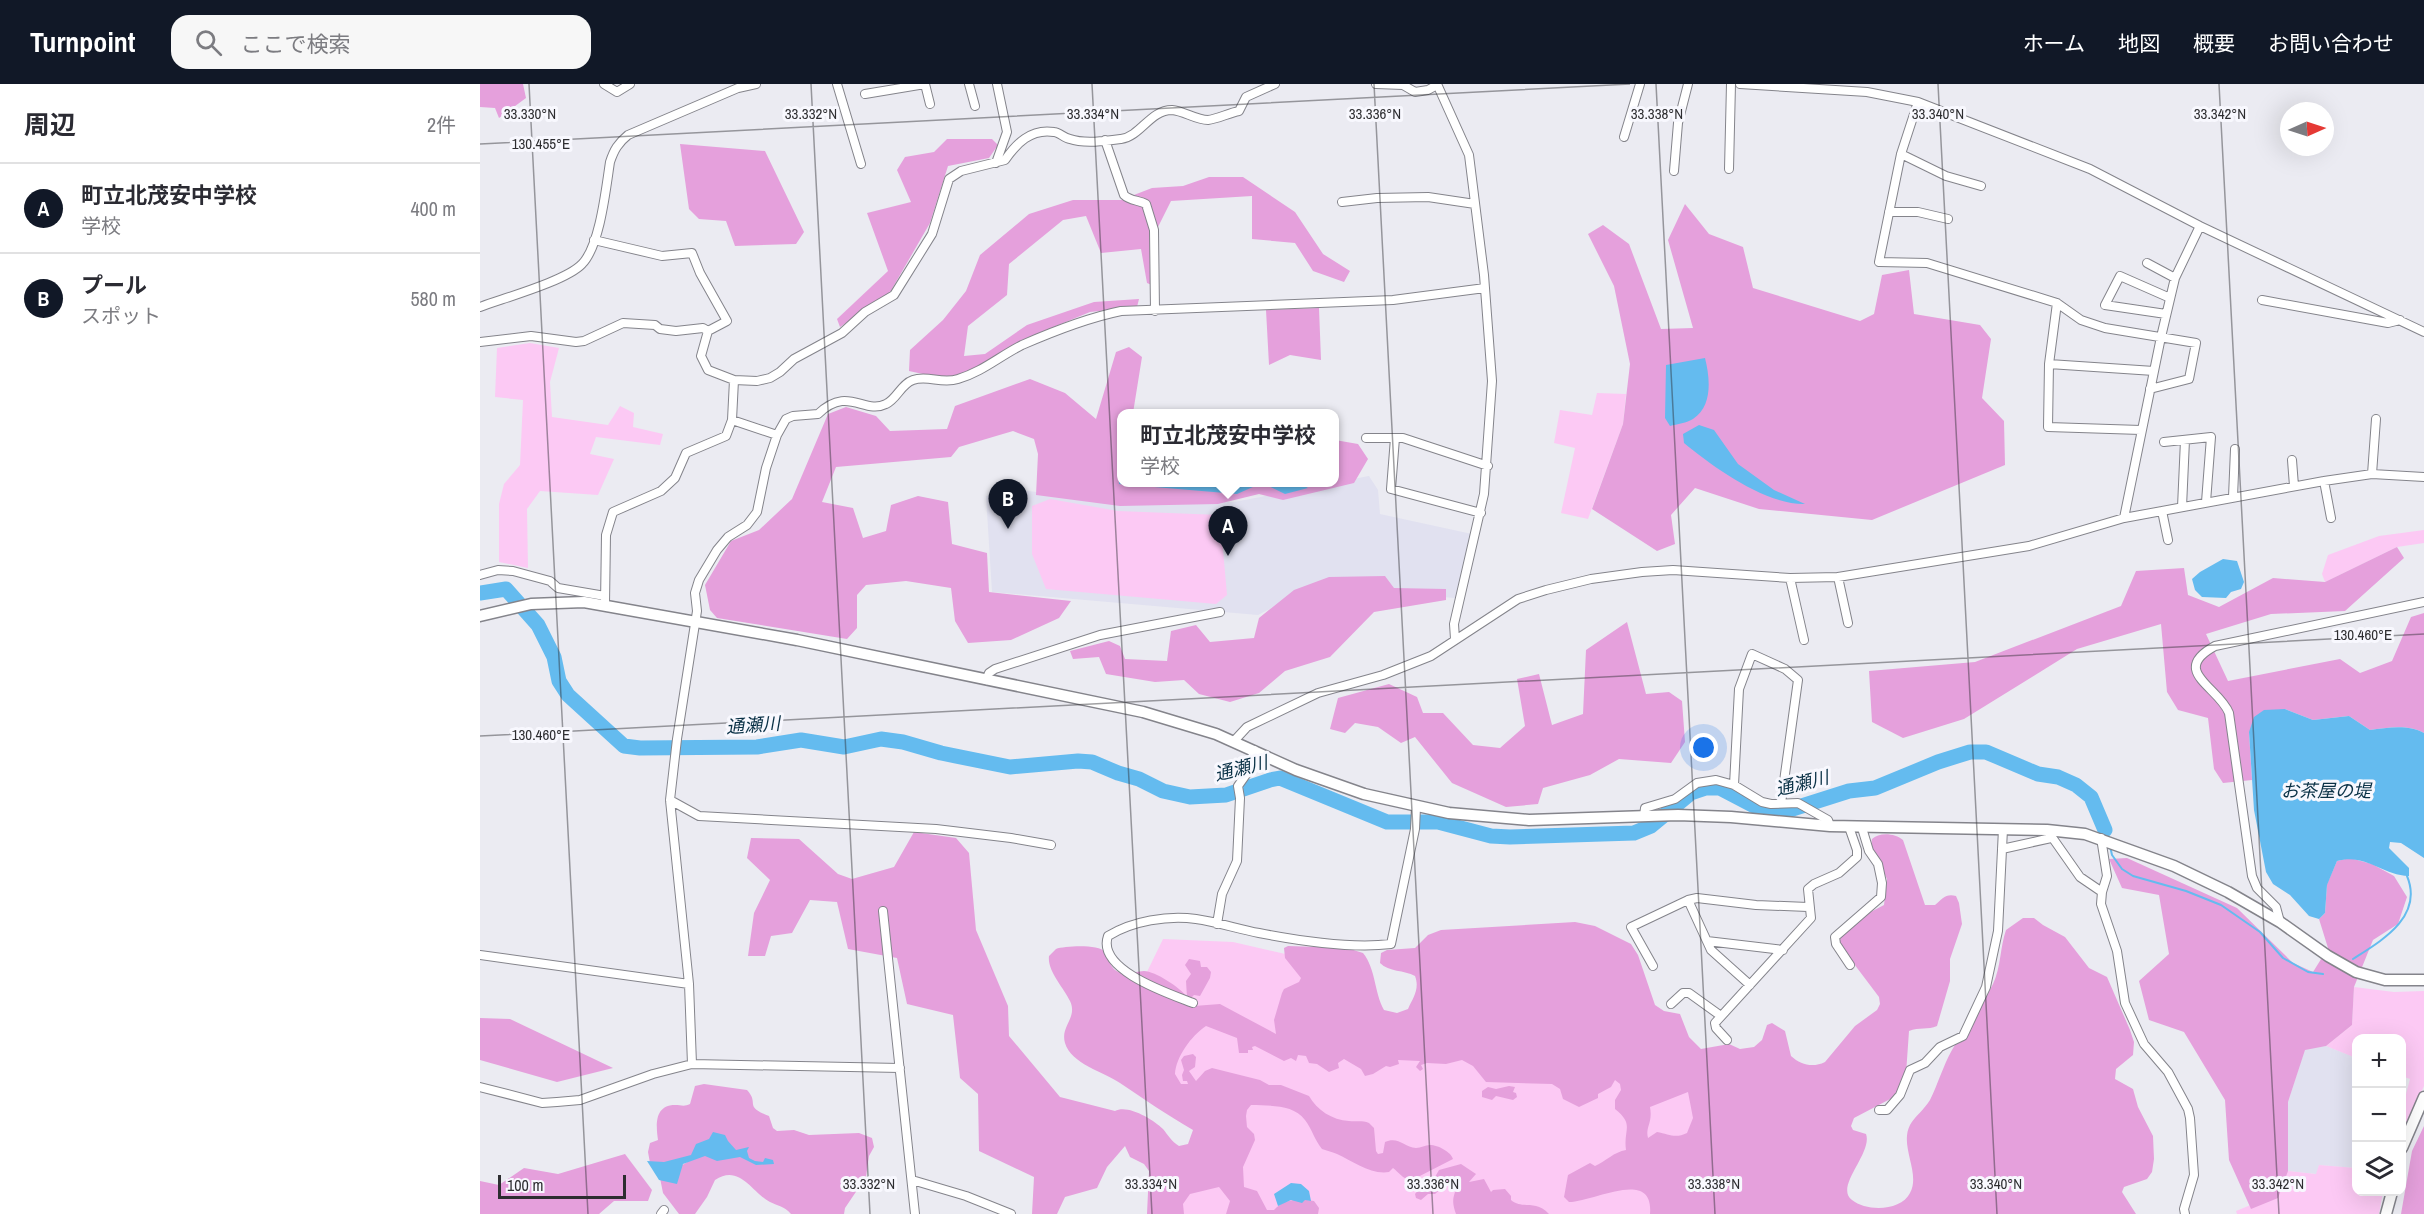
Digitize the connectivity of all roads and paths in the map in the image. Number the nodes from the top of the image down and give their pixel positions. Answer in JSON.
{"nodes":[{"id":1,"x":604,"y":84,"type":"edge"},
{"id":2,"x":630,"y":84,"type":"edge"},
{"id":3,"x":756,"y":84,"type":"edge"},
{"id":4,"x":837,"y":84,"type":"edge"},
{"id":5,"x":925,"y":84,"type":"edge"},
{"id":6,"x":969,"y":84,"type":"edge"},
{"id":7,"x":997,"y":84,"type":"edge"},
{"id":8,"x":1275,"y":84,"type":"edge"},
{"id":9,"x":1376,"y":84,"type":"edge"},
{"id":10,"x":1437,"y":84,"type":"edge"},
{"id":11,"x":1640,"y":84,"type":"edge"},
{"id":12,"x":1688,"y":84,"type":"edge"},
{"id":13,"x":1731,"y":84,"type":"edge"},
{"id":14,"x":1740,"y":84,"type":"edge"},
{"id":15,"x":865,"y":94,"type":"dead end"},
{"id":16,"x":1918,"y":102,"type":"junction"},
{"id":17,"x":930,"y":104,"type":"dead end"},
{"id":18,"x":975,"y":106,"type":"dead end"},
{"id":19,"x":1624,"y":137,"type":"dead end"},
{"id":20,"x":1105,"y":140,"type":"junction"},
{"id":21,"x":1901,"y":154,"type":"junction"},
{"id":22,"x":996,"y":163,"type":"junction"},
{"id":23,"x":861,"y":164,"type":"dead end"},
{"id":24,"x":1729,"y":169,"type":"dead end"},
{"id":25,"x":1674,"y":171,"type":"dead end"},
{"id":26,"x":1981,"y":186,"type":"dead end"},
{"id":27,"x":1342,"y":202,"type":"dead end"},
{"id":28,"x":1475,"y":204,"type":"junction"},
{"id":29,"x":1889,"y":212,"type":"junction"},
{"id":30,"x":1947,"y":219,"type":"dead end"},
{"id":31,"x":2200,"y":226,"type":"junction"},
{"id":32,"x":594,"y":240,"type":"junction"},
{"id":33,"x":2147,"y":263,"type":"dead end"},
{"id":34,"x":2175,"y":278,"type":"junction"},
{"id":35,"x":1485,"y":288,"type":"junction"},
{"id":36,"x":2170,"y":298,"type":"junction"},
{"id":37,"x":2262,"y":300,"type":"dead end"},
{"id":38,"x":2057,"y":303,"type":"junction"},
{"id":39,"x":480,"y":307,"type":"edge"},
{"id":40,"x":1155,"y":311,"type":"junction"},
{"id":41,"x":2166,"y":315,"type":"junction"},
{"id":42,"x":2400,"y":320,"type":"junction"},
{"id":43,"x":708,"y":332,"type":"junction"},
{"id":44,"x":2424,"y":332,"type":"edge"},
{"id":45,"x":2161,"y":337,"type":"junction"},
{"id":46,"x":480,"y":342,"type":"edge"},
{"id":47,"x":2049,"y":364,"type":"junction"},
{"id":48,"x":2154,"y":371,"type":"junction"},
{"id":49,"x":734,"y":380,"type":"junction"},
{"id":50,"x":2150,"y":389,"type":"junction"},
{"id":51,"x":2376,"y":419,"type":"dead end"},
{"id":52,"x":732,"y":420,"type":"junction"},
{"id":53,"x":2141,"y":430,"type":"junction"},
{"id":54,"x":777,"y":435,"type":"junction"},
{"id":55,"x":1366,"y":438,"type":"dead end"},
{"id":56,"x":1395,"y":438,"type":"junction"},
{"id":57,"x":2185,"y":440,"type":"junction"},
{"id":58,"x":2164,"y":442,"type":"dead end"},
{"id":59,"x":2235,"y":450,"type":"dead end"},
{"id":60,"x":2292,"y":460,"type":"dead end"},
{"id":61,"x":1488,"y":466,"type":"junction"},
{"id":62,"x":2372,"y":474,"type":"junction"},
{"id":63,"x":2424,"y":477,"type":"edge"},
{"id":64,"x":2324,"y":481,"type":"junction"},
{"id":65,"x":2294,"y":486,"type":"junction"},
{"id":66,"x":2233,"y":497,"type":"junction"},
{"id":67,"x":2206,"y":502,"type":"junction"},
{"id":68,"x":2182,"y":507,"type":"junction"},
{"id":69,"x":2162,"y":511,"type":"junction"},
{"id":70,"x":1481,"y":513,"type":"junction"},
{"id":71,"x":2124,"y":518,"type":"junction"},
{"id":72,"x":2331,"y":518,"type":"dead end"},
{"id":73,"x":2168,"y":540,"type":"dead end"},
{"id":74,"x":480,"y":575,"type":"edge"},
{"id":75,"x":1838,"y":576,"type":"junction"},
{"id":76,"x":1790,"y":578,"type":"junction"},
{"id":77,"x":605,"y":600,"type":"junction"},
{"id":78,"x":2424,"y":602,"type":"edge"},
{"id":79,"x":1220,"y":612,"type":"dead end"},
{"id":80,"x":480,"y":616,"type":"edge"},
{"id":81,"x":694,"y":621,"type":"junction"},
{"id":82,"x":1848,"y":623,"type":"dead end"},
{"id":83,"x":1455,"y":639,"type":"junction"},
{"id":84,"x":1804,"y":640,"type":"dead end"},
{"id":85,"x":986,"y":680,"type":"junction"},
{"id":86,"x":1234,"y":741,"type":"junction"},
{"id":87,"x":1254,"y":750,"type":"junction"},
{"id":88,"x":1734,"y":785,"type":"junction"},
{"id":89,"x":670,"y":800,"type":"junction"},
{"id":90,"x":1781,"y":803,"type":"junction"},
{"id":91,"x":1808,"y":810,"type":"junction"},
{"id":92,"x":1416,"y":811,"type":"junction"},
{"id":93,"x":1647,"y":816,"type":"junction"},
{"id":94,"x":1803,"y":825,"type":"junction"},
{"id":95,"x":1830,"y":826,"type":"junction"},
{"id":96,"x":1849,"y":827,"type":"junction"},
{"id":97,"x":1862,"y":828,"type":"junction"},
{"id":98,"x":2003,"y":829,"type":"junction"},
{"id":99,"x":2049,"y":834,"type":"junction"},
{"id":100,"x":2101,"y":838,"type":"junction"},
{"id":101,"x":1051,"y":845,"type":"dead end"},
{"id":102,"x":2002,"y":849,"type":"junction"},
{"id":103,"x":2102,"y":892,"type":"junction"},
{"id":104,"x":1688,"y":900,"type":"junction"},
{"id":105,"x":1809,"y":907,"type":"junction"},
{"id":106,"x":882,"y":911,"type":"dead end"},
{"id":107,"x":2280,"y":922,"type":"junction"},
{"id":108,"x":1216,"y":924,"type":"junction"},
{"id":109,"x":1707,"y":941,"type":"junction"},
{"id":110,"x":1783,"y":950,"type":"junction"},
{"id":111,"x":480,"y":955,"type":"edge"},
{"id":112,"x":1850,"y":965,"type":"dead end"},
{"id":113,"x":1653,"y":966,"type":"dead end"},
{"id":114,"x":2424,"y":980,"type":"edge"},
{"id":115,"x":689,"y":984,"type":"junction"},
{"id":116,"x":1750,"y":986,"type":"junction"},
{"id":117,"x":1193,"y":1003,"type":"dead end"},
{"id":118,"x":1671,"y":1004,"type":"dead end"},
{"id":119,"x":1721,"y":1016,"type":"junction"},
{"id":120,"x":1727,"y":1040,"type":"dead end"},
{"id":121,"x":692,"y":1064,"type":"junction"},
{"id":122,"x":900,"y":1068,"type":"junction"},
{"id":123,"x":480,"y":1087,"type":"edge"},
{"id":124,"x":2424,"y":1097,"type":"edge"},
{"id":125,"x":1879,"y":1110,"type":"dead end"},
{"id":126,"x":2405,"y":1142,"type":"edge"},
{"id":127,"x":912,"y":1180,"type":"junction"},
{"id":128,"x":2391,"y":1196,"type":"edge"},
{"id":129,"x":915,"y":1214,"type":"edge"},
{"id":130,"x":1011,"y":1214,"type":"edge"},
{"id":131,"x":2185,"y":1214,"type":"edge"},
{"id":132,"x":2386,"y":1214,"type":"edge"}],
"edges":[{"from":1,"to":2,"type":"street"},
{"from":3,"to":32,"type":"street"},
{"from":4,"to":23,"type":"street"},
{"from":5,"to":15,"type":"street"},
{"from":5,"to":17,"type":"street"},
{"from":6,"to":18,"type":"street"},
{"from":7,"to":22,"type":"street"},
{"from":8,"to":20,"type":"street"},
{"from":9,"to":10,"type":"street"},
{"from":10,"to":28,"type":"street"},
{"from":11,"to":19,"type":"street"},
{"from":12,"to":25,"type":"street"},
{"from":13,"to":24,"type":"street"},
{"from":14,"to":16,"type":"street"},
{"from":16,"to":21,"type":"street"},
{"from":16,"to":31,"type":"street"},
{"from":20,"to":22,"type":"street"},
{"from":20,"to":40,"type":"street"},
{"from":21,"to":26,"type":"street"},
{"from":21,"to":29,"type":"street"},
{"from":22,"to":49,"type":"street"},
{"from":27,"to":28,"type":"street"},
{"from":28,"to":35,"type":"street"},
{"from":29,"to":30,"type":"street"},
{"from":29,"to":38,"type":"street"},
{"from":31,"to":34,"type":"street"},
{"from":31,"to":42,"type":"street"},
{"from":32,"to":39,"type":"street"},
{"from":32,"to":43,"type":"street"},
{"from":33,"to":34,"type":"street"},
{"from":34,"to":36,"type":"street"},
{"from":35,"to":40,"type":"street"},
{"from":35,"to":61,"type":"street"},
{"from":36,"to":41,"type":"street"},
{"from":36,"to":41,"type":"street"},
{"from":37,"to":42,"type":"street"},
{"from":38,"to":45,"type":"street"},
{"from":38,"to":47,"type":"street"},
{"from":40,"to":54,"type":"street"},
{"from":41,"to":45,"type":"street"},
{"from":42,"to":44,"type":"street"},
{"from":43,"to":46,"type":"street"},
{"from":43,"to":49,"type":"street"},
{"from":45,"to":48,"type":"street"},
{"from":45,"to":50,"type":"street"},
{"from":47,"to":48,"type":"street"},
{"from":47,"to":53,"type":"street"},
{"from":48,"to":50,"type":"street"},
{"from":49,"to":52,"type":"street"},
{"from":50,"to":53,"type":"street"},
{"from":51,"to":62,"type":"street"},
{"from":52,"to":54,"type":"street"},
{"from":52,"to":77,"type":"street"},
{"from":53,"to":71,"type":"street"},
{"from":54,"to":81,"type":"street"},
{"from":55,"to":56,"type":"street"},
{"from":56,"to":61,"type":"street"},
{"from":56,"to":70,"type":"street"},
{"from":57,"to":58,"type":"street"},
{"from":57,"to":67,"type":"street"},
{"from":57,"to":68,"type":"street"},
{"from":59,"to":66,"type":"street"},
{"from":60,"to":65,"type":"street"},
{"from":61,"to":70,"type":"street"},
{"from":62,"to":63,"type":"street"},
{"from":62,"to":64,"type":"street"},
{"from":64,"to":65,"type":"street"},
{"from":64,"to":72,"type":"street"},
{"from":65,"to":66,"type":"street"},
{"from":66,"to":67,"type":"street"},
{"from":67,"to":68,"type":"street"},
{"from":68,"to":69,"type":"street"},
{"from":69,"to":71,"type":"street"},
{"from":69,"to":73,"type":"street"},
{"from":70,"to":83,"type":"street"},
{"from":71,"to":75,"type":"street"},
{"from":74,"to":77,"type":"street"},
{"from":75,"to":76,"type":"street"},
{"from":75,"to":82,"type":"street"},
{"from":76,"to":83,"type":"street"},
{"from":76,"to":84,"type":"street"},
{"from":77,"to":80,"type":"street"},
{"from":77,"to":81,"type":"street"},
{"from":78,"to":107,"type":"street"},
{"from":79,"to":85,"type":"street"},
{"from":81,"to":85,"type":"street"},
{"from":81,"to":89,"type":"street"},
{"from":83,"to":86,"type":"street"},
{"from":85,"to":86,"type":"street"},
{"from":86,"to":87,"type":"street"},
{"from":87,"to":92,"type":"street"},
{"from":87,"to":108,"type":"street"},
{"from":88,"to":90,"type":"street"},
{"from":88,"to":90,"type":"street"},
{"from":88,"to":93,"type":"street"},
{"from":89,"to":101,"type":"street"},
{"from":89,"to":115,"type":"street"},
{"from":90,"to":91,"type":"street"},
{"from":91,"to":94,"type":"street"},
{"from":91,"to":95,"type":"street"},
{"from":92,"to":93,"type":"street"},
{"from":92,"to":108,"type":"street"},
{"from":93,"to":94,"type":"street"},
{"from":94,"to":95,"type":"street"},
{"from":95,"to":96,"type":"street"},
{"from":96,"to":97,"type":"street"},
{"from":96,"to":105,"type":"street"},
{"from":97,"to":98,"type":"street"},
{"from":97,"to":112,"type":"street"},
{"from":98,"to":99,"type":"street"},
{"from":98,"to":102,"type":"street"},
{"from":99,"to":100,"type":"street"},
{"from":99,"to":102,"type":"street"},
{"from":99,"to":103,"type":"street"},
{"from":100,"to":103,"type":"street"},
{"from":100,"to":107,"type":"street"},
{"from":102,"to":125,"type":"street"},
{"from":103,"to":131,"type":"street"},
{"from":104,"to":105,"type":"street"},
{"from":104,"to":109,"type":"street"},
{"from":104,"to":113,"type":"street"},
{"from":105,"to":110,"type":"street"},
{"from":106,"to":122,"type":"street"},
{"from":107,"to":114,"type":"street"},
{"from":108,"to":117,"type":"street"},
{"from":109,"to":110,"type":"street"},
{"from":109,"to":116,"type":"street"},
{"from":110,"to":116,"type":"street"},
{"from":111,"to":115,"type":"street"},
{"from":115,"to":121,"type":"street"},
{"from":116,"to":119,"type":"street"},
{"from":118,"to":119,"type":"street"},
{"from":119,"to":120,"type":"street"},
{"from":121,"to":122,"type":"street"},
{"from":121,"to":123,"type":"street"},
{"from":122,"to":127,"type":"street"},
{"from":124,"to":126,"type":"street"},
{"from":127,"to":129,"type":"street"},
{"from":127,"to":130,"type":"street"},
{"from":128,"to":132,"type":"street"}]}
